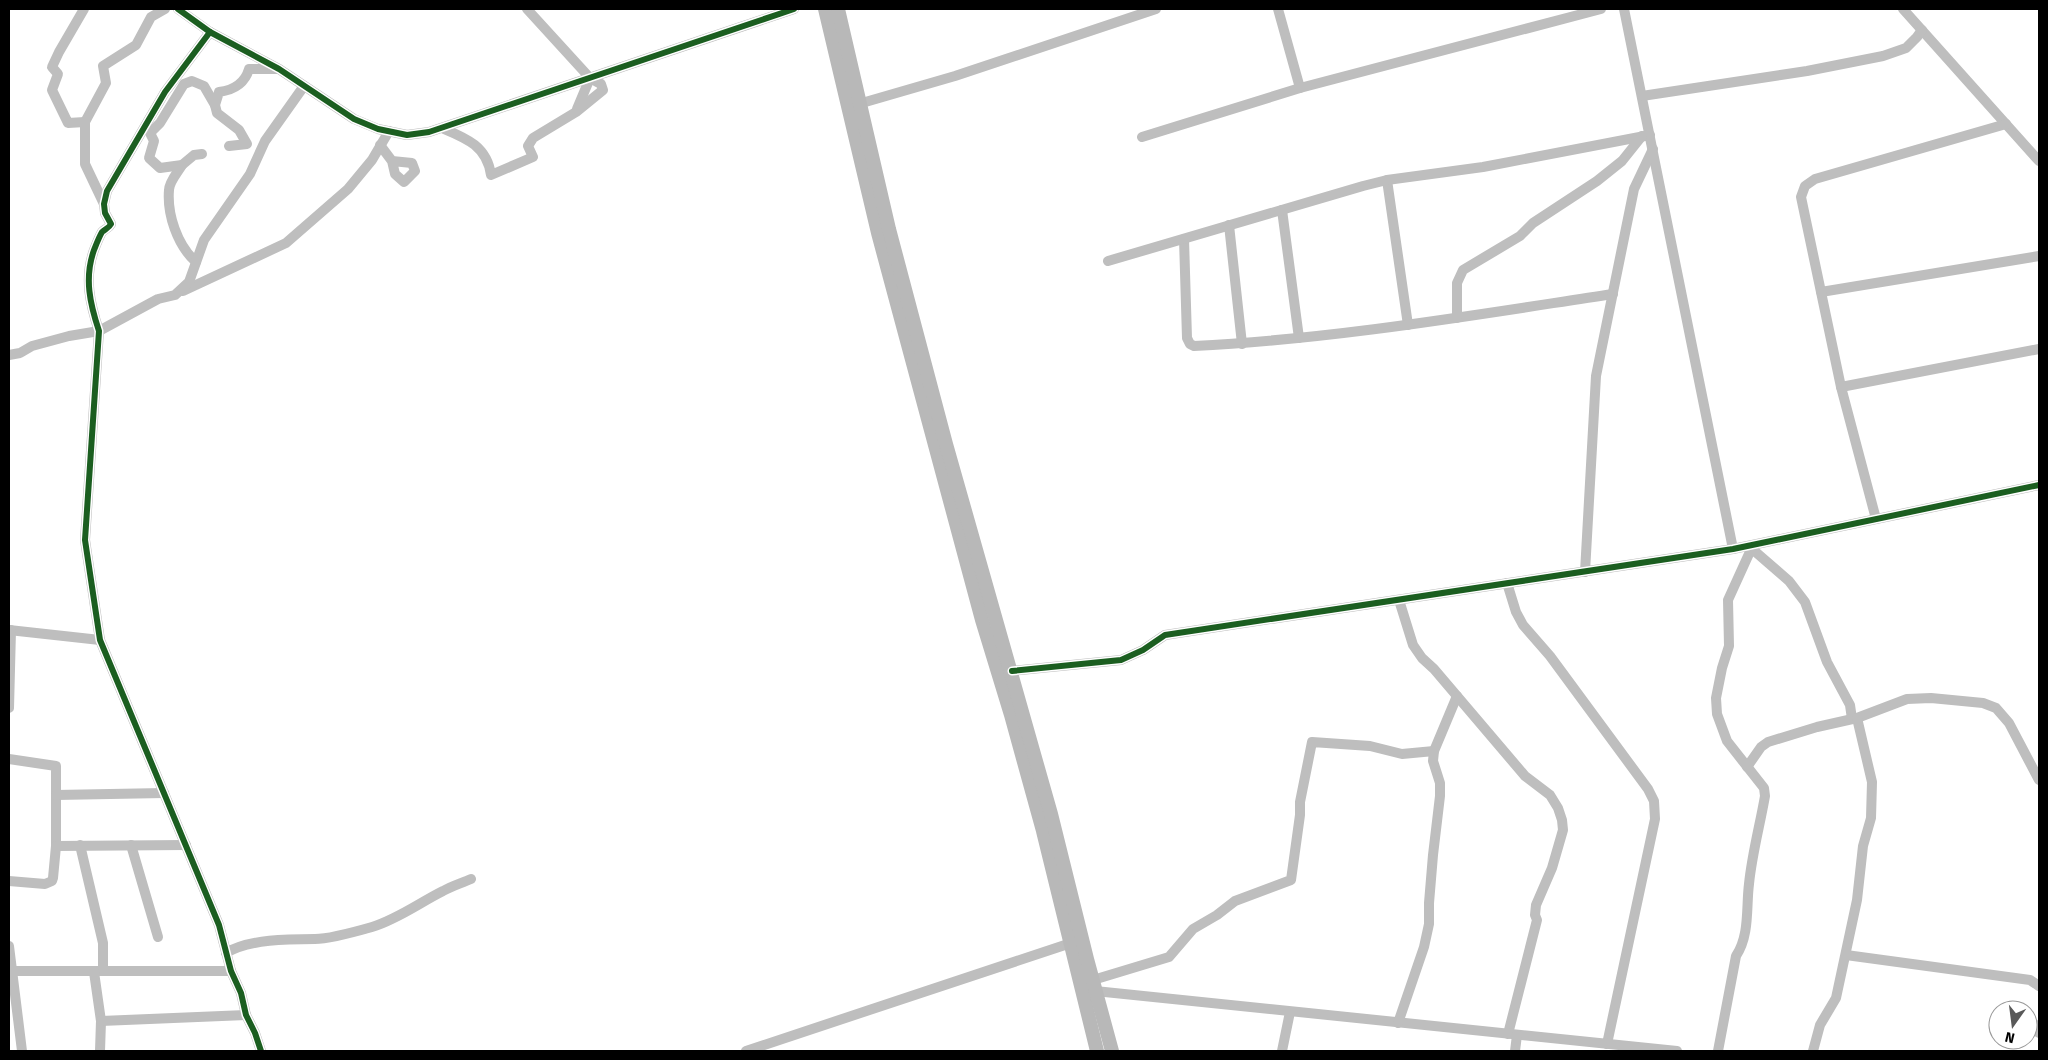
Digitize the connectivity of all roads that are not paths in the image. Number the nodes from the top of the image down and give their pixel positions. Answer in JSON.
{"nodes":[{"id":1,"x":84,"y":9,"type":"edge"},
{"id":2,"x":165,"y":9,"type":"edge"},
{"id":3,"x":178,"y":9,"type":"edge"},
{"id":4,"x":527,"y":9,"type":"edge"},
{"id":5,"x":794,"y":9,"type":"edge"},
{"id":6,"x":825,"y":9,"type":"edge"},
{"id":7,"x":838,"y":9,"type":"edge"},
{"id":8,"x":1156,"y":9,"type":"edge"},
{"id":9,"x":1278,"y":9,"type":"edge"},
{"id":10,"x":1601,"y":9,"type":"edge"},
{"id":11,"x":1624,"y":9,"type":"edge"},
{"id":12,"x":1902,"y":9,"type":"edge"},
{"id":13,"x":1922,"y":30,"type":"junction"},
{"id":14,"x":210,"y":32,"type":"junction"},
{"id":15,"x":279,"y":69,"type":"junction"},
{"id":16,"x":590,"y":78,"type":"junction"},
{"id":17,"x":304,"y":86,"type":"junction"},
{"id":18,"x":1300,"y":88,"type":"junction"},
{"id":19,"x":1642,"y":96,"type":"junction"},
{"id":20,"x":215,"y":105,"type":"junction"},
{"id":21,"x":854,"y":105,"type":"junction"},
{"id":22,"x":576,"y":112,"type":"junction"},
{"id":23,"x":85,"y":122,"type":"junction"},
{"id":24,"x":2006,"y":124,"type":"junction"},
{"id":25,"x":442,"y":128,"type":"junction"},
{"id":26,"x":389,"y":132,"type":"junction"},
{"id":27,"x":1646,"y":135,"type":"junction"},
{"id":28,"x":1142,"y":137,"type":"dead end"},
{"id":29,"x":380,"y":145,"type":"junction"},
{"id":30,"x":229,"y":146,"type":"dead end"},
{"id":31,"x":1653,"y":149,"type":"junction"},
{"id":32,"x":202,"y":154,"type":"dead end"},
{"id":33,"x":392,"y":161,"type":"dead end"},
{"id":34,"x":2039,"y":161,"type":"edge"},
{"id":35,"x":182,"y":165,"type":"junction"},
{"id":36,"x":1387,"y":180,"type":"junction"},
{"id":37,"x":104,"y":204,"type":"junction"},
{"id":38,"x":1282,"y":210,"type":"junction"},
{"id":39,"x":1229,"y":225,"type":"junction"},
{"id":40,"x":1184,"y":238,"type":"junction"},
{"id":41,"x":2039,"y":256,"type":"edge"},
{"id":42,"x":1108,"y":261,"type":"dead end"},
{"id":43,"x":196,"y":262,"type":"junction"},
{"id":44,"x":1821,"y":292,"type":"junction"},
{"id":45,"x":1613,"y":294,"type":"junction"},
{"id":46,"x":175,"y":295,"type":"junction"},
{"id":47,"x":1457,"y":318,"type":"junction"},
{"id":48,"x":1408,"y":325,"type":"junction"},
{"id":49,"x":99,"y":331,"type":"junction"},
{"id":50,"x":1299,"y":338,"type":"junction"},
{"id":51,"x":1242,"y":344,"type":"junction"},
{"id":52,"x":2039,"y":349,"type":"edge"},
{"id":53,"x":9,"y":355,"type":"edge"},
{"id":54,"x":1841,"y":387,"type":"junction"},
{"id":55,"x":2039,"y":485,"type":"edge"},
{"id":56,"x":1876,"y":519,"type":"junction"},
{"id":57,"x":1752,"y":547,"type":"junction"},
{"id":58,"x":1733,"y":549,"type":"junction"},
{"id":59,"x":1586,"y":572,"type":"junction"},
{"id":60,"x":1507,"y":583,"type":"junction"},
{"id":61,"x":1399,"y":600,"type":"junction"},
{"id":62,"x":10,"y":630,"type":"edge"},
{"id":63,"x":100,"y":640,"type":"junction"},
{"id":64,"x":1012,"y":671,"type":"junction"},
{"id":65,"x":1457,"y":696,"type":"junction"},
{"id":66,"x":9,"y":708,"type":"edge"},
{"id":67,"x":1854,"y":719,"type":"junction"},
{"id":68,"x":1434,"y":751,"type":"junction"},
{"id":69,"x":9,"y":759,"type":"edge"},
{"id":70,"x":1747,"y":767,"type":"junction"},
{"id":71,"x":2039,"y":780,"type":"edge"},
{"id":72,"x":164,"y":793,"type":"junction"},
{"id":73,"x":56,"y":796,"type":"junction"},
{"id":74,"x":131,"y":845,"type":"junction"},
{"id":75,"x":186,"y":845,"type":"junction"},
{"id":76,"x":56,"y":846,"type":"junction"},
{"id":77,"x":80,"y":846,"type":"junction"},
{"id":78,"x":471,"y":879,"type":"dead end"},
{"id":79,"x":9,"y":881,"type":"edge"},
{"id":80,"x":158,"y":937,"type":"dead end"},
{"id":81,"x":1071,"y":943,"type":"junction"},
{"id":82,"x":9,"y":946,"type":"edge"},
{"id":83,"x":226,"y":953,"type":"junction"},
{"id":84,"x":1846,"y":955,"type":"junction"},
{"id":85,"x":11,"y":971,"type":"edge"},
{"id":86,"x":98,"y":971,"type":"junction"},
{"id":87,"x":232,"y":971,"type":"junction"},
{"id":88,"x":1094,"y":986,"type":"junction"},
{"id":89,"x":2039,"y":986,"type":"edge"},
{"id":90,"x":1290,"y":1012,"type":"junction"},
{"id":91,"x":246,"y":1015,"type":"junction"},
{"id":92,"x":101,"y":1021,"type":"junction"},
{"id":93,"x":1398,"y":1023,"type":"junction"},
{"id":94,"x":2039,"y":1025,"type":"edge"},
{"id":95,"x":2039,"y":1033,"type":"edge"},
{"id":96,"x":1512,"y":1035,"type":"junction"},
{"id":97,"x":1611,"y":1047,"type":"edge"},
{"id":98,"x":22,"y":1051,"type":"edge"},
{"id":99,"x":100,"y":1051,"type":"edge"},
{"id":100,"x":261,"y":1051,"type":"edge"},
{"id":101,"x":747,"y":1051,"type":"edge"},
{"id":102,"x":1097,"y":1051,"type":"edge"},
{"id":103,"x":1112,"y":1051,"type":"edge"},
{"id":104,"x":1282,"y":1051,"type":"edge"},
{"id":105,"x":1515,"y":1051,"type":"edge"},
{"id":106,"x":1670,"y":1051,"type":"edge"},
{"id":107,"x":1718,"y":1051,"type":"edge"},
{"id":108,"x":1813,"y":1051,"type":"edge"}],
"edges":[{"from":1,"to":23,"type":"street"},
{"from":2,"to":23,"type":"street"},
{"from":3,"to":14,"type":"street"},
{"from":4,"to":16,"type":"street"},
{"from":5,"to":16,"type":"street"},
{"from":6,"to":21,"type":"main road"},
{"from":7,"to":21,"type":"main road"},
{"from":8,"to":21,"type":"street"},
{"from":9,"to":18,"type":"street"},
{"from":10,"to":18,"type":"street"},
{"from":11,"to":19,"type":"street"},
{"from":12,"to":13,"type":"street"},
{"from":13,"to":19,"type":"street"},
{"from":13,"to":24,"type":"street"},
{"from":14,"to":15,"type":"street"},
{"from":14,"to":37,"type":"street"},
{"from":15,"to":17,"type":"street"},
{"from":15,"to":20,"type":"street"},
{"from":16,"to":22,"type":"street"},
{"from":16,"to":22,"type":"street"},
{"from":16,"to":25,"type":"street"},
{"from":17,"to":26,"type":"street"},
{"from":17,"to":43,"type":"street"},
{"from":18,"to":28,"type":"street"},
{"from":19,"to":27,"type":"street"},
{"from":20,"to":30,"type":"street"},
{"from":20,"to":35,"type":"street"},
{"from":21,"to":64,"type":"main road"},
{"from":21,"to":81,"type":"main road"},
{"from":22,"to":25,"type":"street"},
{"from":23,"to":37,"type":"street"},
{"from":24,"to":34,"type":"street"},
{"from":24,"to":44,"type":"street"},
{"from":25,"to":26,"type":"street"},
{"from":26,"to":29,"type":"street"},
{"from":27,"to":31,"type":"street"},
{"from":27,"to":36,"type":"street"},
{"from":27,"to":47,"type":"street"},
{"from":29,"to":33,"type":"street"},
{"from":29,"to":46,"type":"street"},
{"from":31,"to":45,"type":"street"},
{"from":31,"to":58,"type":"street"},
{"from":32,"to":35,"type":"street"},
{"from":35,"to":43,"type":"street"},
{"from":36,"to":38,"type":"street"},
{"from":36,"to":48,"type":"street"},
{"from":37,"to":49,"type":"street"},
{"from":38,"to":39,"type":"street"},
{"from":38,"to":50,"type":"street"},
{"from":39,"to":40,"type":"street"},
{"from":39,"to":51,"type":"street"},
{"from":40,"to":42,"type":"street"},
{"from":40,"to":51,"type":"street"},
{"from":41,"to":44,"type":"street"},
{"from":43,"to":46,"type":"street"},
{"from":44,"to":54,"type":"street"},
{"from":45,"to":47,"type":"street"},
{"from":45,"to":59,"type":"street"},
{"from":46,"to":49,"type":"street"},
{"from":47,"to":48,"type":"street"},
{"from":48,"to":50,"type":"street"},
{"from":49,"to":53,"type":"street"},
{"from":49,"to":63,"type":"street"},
{"from":50,"to":51,"type":"street"},
{"from":52,"to":54,"type":"street"},
{"from":54,"to":56,"type":"street"},
{"from":55,"to":56,"type":"street"},
{"from":56,"to":57,"type":"street"},
{"from":57,"to":58,"type":"street"},
{"from":57,"to":67,"type":"street"},
{"from":57,"to":70,"type":"street"},
{"from":58,"to":59,"type":"street"},
{"from":59,"to":60,"type":"street"},
{"from":60,"to":61,"type":"street"},
{"from":60,"to":97,"type":"street"},
{"from":61,"to":64,"type":"street"},
{"from":61,"to":65,"type":"street"},
{"from":62,"to":63,"type":"street"},
{"from":62,"to":66,"type":"street"},
{"from":63,"to":72,"type":"street"},
{"from":64,"to":88,"type":"main road"},
{"from":65,"to":68,"type":"street"},
{"from":65,"to":96,"type":"street"},
{"from":67,"to":70,"type":"street"},
{"from":67,"to":71,"type":"street"},
{"from":67,"to":84,"type":"street"},
{"from":68,"to":88,"type":"street"},
{"from":68,"to":93,"type":"street"},
{"from":69,"to":73,"type":"street"},
{"from":70,"to":107,"type":"street"},
{"from":72,"to":73,"type":"street"},
{"from":72,"to":75,"type":"street"},
{"from":73,"to":76,"type":"street"},
{"from":74,"to":75,"type":"street"},
{"from":74,"to":77,"type":"street"},
{"from":74,"to":80,"type":"street"},
{"from":75,"to":83,"type":"street"},
{"from":76,"to":77,"type":"street"},
{"from":76,"to":79,"type":"street"},
{"from":77,"to":86,"type":"street"},
{"from":78,"to":83,"type":"street"},
{"from":81,"to":101,"type":"street"},
{"from":81,"to":102,"type":"main road"},
{"from":82,"to":85,"type":"street"},
{"from":83,"to":87,"type":"street"},
{"from":84,"to":89,"type":"street"},
{"from":84,"to":108,"type":"street"},
{"from":85,"to":86,"type":"street"},
{"from":85,"to":98,"type":"street"},
{"from":86,"to":87,"type":"street"},
{"from":86,"to":92,"type":"street"},
{"from":87,"to":91,"type":"street"},
{"from":88,"to":90,"type":"street"},
{"from":88,"to":103,"type":"main road"},
{"from":90,"to":93,"type":"street"},
{"from":90,"to":104,"type":"street"},
{"from":91,"to":92,"type":"street"},
{"from":91,"to":100,"type":"street"},
{"from":92,"to":99,"type":"street"},
{"from":93,"to":96,"type":"street"},
{"from":94,"to":95,"type":"street"},
{"from":96,"to":97,"type":"street"},
{"from":96,"to":105,"type":"street"},
{"from":97,"to":106,"type":"street"}]}
